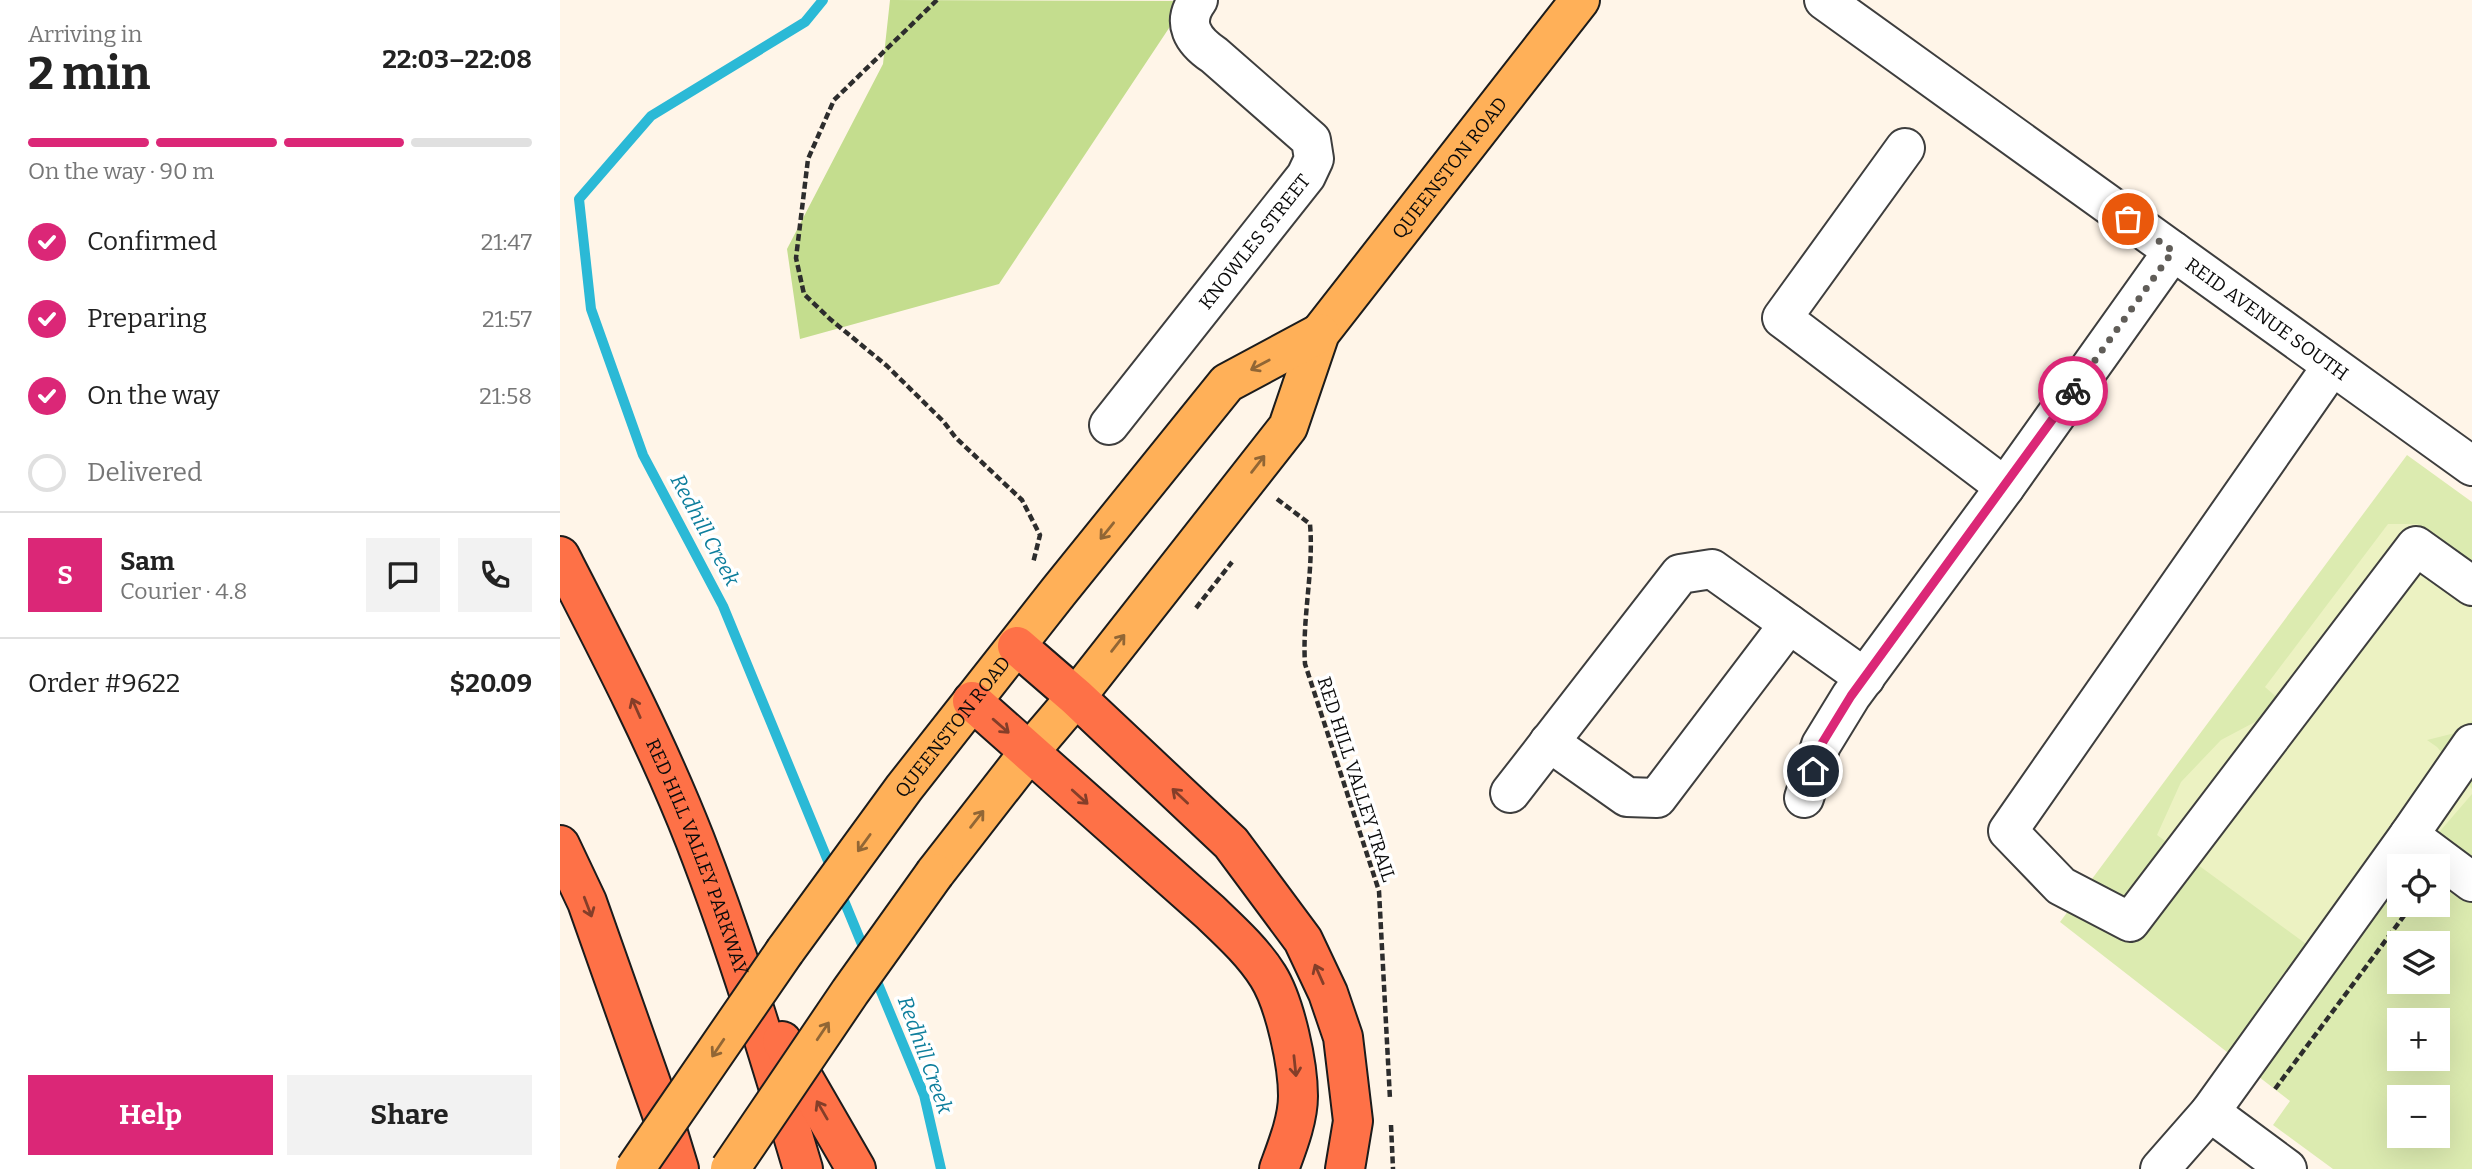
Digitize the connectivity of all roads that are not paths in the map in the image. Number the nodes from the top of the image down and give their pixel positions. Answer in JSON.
{"nodes":[{"id":1,"x":1198,"y":0,"type":"edge"},
{"id":2,"x":1580,"y":0,"type":"edge"},
{"id":3,"x":1824,"y":0,"type":"edge"},
{"id":4,"x":1905,"y":148,"type":"dead end"},
{"id":5,"x":2173,"y":251,"type":"junction"},
{"id":6,"x":1320,"y":333,"type":"junction"},
{"id":7,"x":2332,"y":366,"type":"junction"},
{"id":8,"x":1109,"y":425,"type":"dead end"},
{"id":9,"x":2472,"y":466,"type":"edge"},
{"id":10,"x":2005,"y":487,"type":"junction"},
{"id":11,"x":560,"y":556,"type":"edge"},
{"id":12,"x":2472,"y":586,"type":"edge"},
{"id":13,"x":1789,"y":624,"type":"junction"},
{"id":14,"x":1017,"y":646,"type":"junction"},
{"id":15,"x":1865,"y":678,"type":"junction"},
{"id":16,"x":1076,"y":697,"type":"junction"},
{"id":17,"x":972,"y":701,"type":"junction"},
{"id":18,"x":1549,"y":742,"type":"junction"},
{"id":19,"x":2472,"y":744,"type":"edge"},
{"id":20,"x":1030,"y":751,"type":"junction"},
{"id":21,"x":1510,"y":793,"type":"dead end"},
{"id":22,"x":1804,"y":798,"type":"dead end"},
{"id":23,"x":2409,"y":835,"type":"junction"},
{"id":24,"x":560,"y":845,"type":"edge"},
{"id":25,"x":2472,"y":882,"type":"edge"},
{"id":26,"x":745,"y":975,"type":"junction"},
{"id":27,"x":2210,"y":1112,"type":"junction"},
{"id":28,"x":2160,"y":1168,"type":"edge"},
{"id":29,"x":635,"y":1169,"type":"edge"},
{"id":30,"x":679,"y":1169,"type":"edge"},
{"id":31,"x":730,"y":1169,"type":"edge"},
{"id":32,"x":803,"y":1169,"type":"edge"},
{"id":33,"x":856,"y":1169,"type":"edge"},
{"id":34,"x":1279,"y":1169,"type":"edge"},
{"id":35,"x":1345,"y":1169,"type":"edge"},
{"id":36,"x":2287,"y":1169,"type":"edge"}],
"edges":[{"from":1,"to":8,"type":"street","name":"KNOWLES STREET"},
{"from":2,"to":6,"type":"main road","name":"QUEENSTON ROAD"},
{"from":3,"to":5,"type":"street","name":"REID AVENUE SOUTH"},
{"from":4,"to":10,"type":"street"},
{"from":5,"to":7,"type":"street","name":"REID AVENUE SOUTH"},
{"from":5,"to":10,"type":"street"},
{"from":6,"to":14,"type":"main road","name":"QUEENSTON ROAD","one_way":true},
{"from":16,"to":6,"type":"main road","name":"QUEENSTON ROAD","one_way":true},
{"from":7,"to":9,"type":"street","name":"REID AVENUE SOUTH"},
{"from":7,"to":12,"type":"street"},
{"from":10,"to":15,"type":"street"},
{"from":26,"to":11,"type":"highway","name":"RED HILL VALLEY PARKWAY","one_way":true},
{"from":13,"to":15,"type":"street"},
{"from":13,"to":18,"type":"street"},
{"from":13,"to":18,"type":"street"},
{"from":14,"to":16,"type":"highway"},
{"from":14,"to":17,"type":"main road","name":"QUEENSTON ROAD"},
{"from":15,"to":22,"type":"street"},
{"from":16,"to":20,"type":"main road","name":"QUEENSTON ROAD"},
{"from":35,"to":16,"type":"highway","one_way":true},
{"from":17,"to":20,"type":"highway","one_way":true},
{"from":17,"to":29,"type":"main road","name":"QUEENSTON ROAD","one_way":true,"bridge":true},
{"from":18,"to":21,"type":"street"},
{"from":19,"to":23,"type":"street"},
{"from":31,"to":20,"type":"main road","name":"QUEENSTON ROAD","one_way":true,"bridge":true},
{"from":20,"to":34,"type":"highway","one_way":true},
{"from":23,"to":25,"type":"street"},
{"from":23,"to":27,"type":"street"},
{"from":24,"to":30,"type":"highway","one_way":true},
{"from":26,"to":32,"type":"highway","name":"RED HILL VALLEY PARKWAY"},
{"from":33,"to":26,"type":"highway","one_way":true},
{"from":27,"to":28,"type":"street"},
{"from":27,"to":36,"type":"street"}]}
